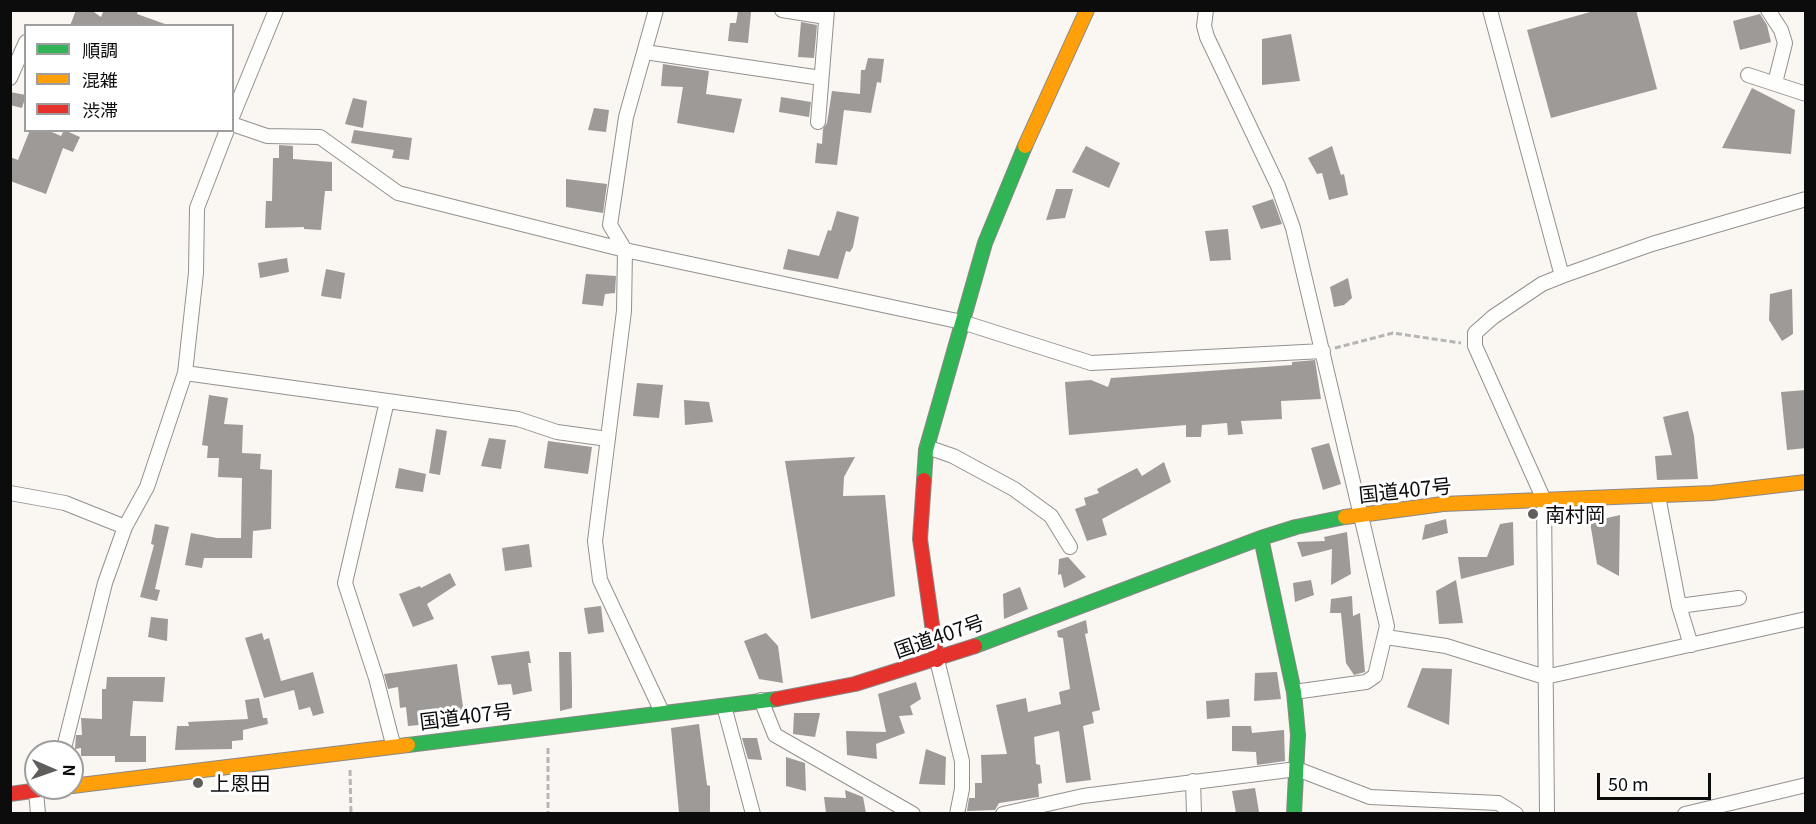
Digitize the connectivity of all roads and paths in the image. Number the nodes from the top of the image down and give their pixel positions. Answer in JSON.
{"nodes":[{"id":1,"x":276,"y":10,"type":"edge"},
{"id":2,"x":656,"y":10,"type":"edge"},
{"id":3,"x":782,"y":10,"type":"edge"},
{"id":4,"x":1087,"y":10,"type":"edge"},
{"id":5,"x":1206,"y":10,"type":"edge"},
{"id":6,"x":1490,"y":10,"type":"edge"},
{"id":7,"x":1768,"y":10,"type":"edge"},
{"id":8,"x":826,"y":14,"type":"edge"},
{"id":9,"x":24,"y":46,"type":"edge"},
{"id":10,"x":645,"y":52,"type":"junction"},
{"id":11,"x":1748,"y":75,"type":"dead end"},
{"id":12,"x":10,"y":78,"type":"edge"},
{"id":13,"x":821,"y":78,"type":"junction"},
{"id":14,"x":1775,"y":83,"type":"junction"},
{"id":15,"x":1806,"y":94,"type":"edge"},
{"id":16,"x":234,"y":115,"type":"edge"},
{"id":17,"x":234,"y":118,"type":"edge"},
{"id":18,"x":818,"y":122,"type":"dead end"},
{"id":19,"x":226,"y":132,"type":"edge"},
{"id":20,"x":1806,"y":199,"type":"edge"},
{"id":21,"x":625,"y":250,"type":"junction"},
{"id":22,"x":1562,"y":276,"type":"junction"},
{"id":23,"x":962,"y":322,"type":"junction"},
{"id":24,"x":1475,"y":346,"type":"junction"},
{"id":25,"x":1323,"y":351,"type":"junction"},
{"id":26,"x":185,"y":373,"type":"junction"},
{"id":27,"x":387,"y":401,"type":"junction"},
{"id":28,"x":608,"y":439,"type":"junction"},
{"id":29,"x":927,"y":447,"type":"junction"},
{"id":30,"x":1806,"y":482,"type":"edge"},
{"id":31,"x":10,"y":493,"type":"edge"},
{"id":32,"x":1658,"y":496,"type":"junction"},
{"id":33,"x":1544,"y":500,"type":"junction"},
{"id":34,"x":1360,"y":514,"type":"junction"},
{"id":35,"x":126,"y":527,"type":"junction"},
{"id":36,"x":1262,"y":538,"type":"junction"},
{"id":37,"x":1070,"y":547,"type":"dead end"},
{"id":38,"x":1739,"y":598,"type":"dead end"},
{"id":39,"x":1679,"y":606,"type":"junction"},
{"id":40,"x":1806,"y":619,"type":"edge"},
{"id":41,"x":1386,"y":637,"type":"junction"},
{"id":42,"x":1691,"y":645,"type":"junction"},
{"id":43,"x":937,"y":660,"type":"junction"},
{"id":44,"x":1545,"y":677,"type":"junction"},
{"id":45,"x":1294,"y":692,"type":"junction"},
{"id":46,"x":761,"y":700,"type":"junction"},
{"id":47,"x":724,"y":705,"type":"junction"},
{"id":48,"x":662,"y":712,"type":"junction"},
{"id":49,"x":548,"y":725,"type":"junction"},
{"id":50,"x":66,"y":740,"type":"edge"},
{"id":51,"x":393,"y":744,"type":"junction"},
{"id":52,"x":349,"y":750,"type":"junction"},
{"id":53,"x":1298,"y":769,"type":"junction"},
{"id":54,"x":1193,"y":781,"type":"junction"},
{"id":55,"x":84,"y":784,"type":"edge"},
{"id":56,"x":1806,"y":785,"type":"edge"},
{"id":57,"x":351,"y":813,"type":"edge"},
{"id":58,"x":548,"y":813,"type":"edge"},
{"id":59,"x":753,"y":813,"type":"edge"},
{"id":60,"x":913,"y":813,"type":"edge"},
{"id":61,"x":957,"y":813,"type":"edge"},
{"id":62,"x":1003,"y":813,"type":"edge"},
{"id":63,"x":1194,"y":813,"type":"edge"},
{"id":64,"x":1294,"y":813,"type":"edge"},
{"id":65,"x":1516,"y":813,"type":"edge"},
{"id":66,"x":1547,"y":813,"type":"edge"},
{"id":67,"x":1684,"y":813,"type":"edge"}],
"edges":[{"from":1,"to":16,"type":"street"},
{"from":2,"to":10,"type":"street"},
{"from":3,"to":8,"type":"street"},
{"from":4,"to":23,"type":"main road"},
{"from":5,"to":25,"type":"street"},
{"from":6,"to":22,"type":"street"},
{"from":7,"to":14,"type":"street"},
{"from":8,"to":13,"type":"street"},
{"from":9,"to":12,"type":"street"},
{"from":10,"to":13,"type":"street"},
{"from":10,"to":21,"type":"street"},
{"from":11,"to":14,"type":"street"},
{"from":13,"to":18,"type":"street"},
{"from":14,"to":15,"type":"street"},
{"from":17,"to":21,"type":"street"},
{"from":19,"to":26,"type":"street"},
{"from":20,"to":22,"type":"street"},
{"from":21,"to":23,"type":"street"},
{"from":21,"to":28,"type":"street"},
{"from":22,"to":24,"type":"street"},
{"from":23,"to":25,"type":"street"},
{"from":23,"to":29,"type":"main road"},
{"from":24,"to":25,"type":"path"},
{"from":24,"to":33,"type":"street"},
{"from":25,"to":34,"type":"street"},
{"from":26,"to":27,"type":"street"},
{"from":26,"to":35,"type":"street"},
{"from":27,"to":28,"type":"street"},
{"from":27,"to":51,"type":"street"},
{"from":28,"to":48,"type":"street"},
{"from":29,"to":37,"type":"street"},
{"from":29,"to":43,"type":"main road"},
{"from":30,"to":32,"type":"main road","name":"国道407号"},
{"from":31,"to":35,"type":"street"},
{"from":32,"to":33,"type":"main road","name":"国道407号"},
{"from":32,"to":39,"type":"street"},
{"from":33,"to":34,"type":"main road","name":"国道407号"},
{"from":33,"to":44,"type":"street"},
{"from":34,"to":36,"type":"main road","name":"国道407号"},
{"from":34,"to":41,"type":"street"},
{"from":35,"to":50,"type":"street"},
{"from":36,"to":43,"type":"main road","name":"国道407号"},
{"from":36,"to":45,"type":"main road"},
{"from":38,"to":39,"type":"street"},
{"from":39,"to":42,"type":"street"},
{"from":40,"to":42,"type":"street"},
{"from":41,"to":44,"type":"street"},
{"from":41,"to":45,"type":"street"},
{"from":42,"to":44,"type":"street"},
{"from":43,"to":46,"type":"main road","name":"国道407号"},
{"from":43,"to":61,"type":"street"},
{"from":44,"to":66,"type":"street"},
{"from":45,"to":53,"type":"main road"},
{"from":46,"to":47,"type":"main road","name":"国道407号"},
{"from":46,"to":60,"type":"street"},
{"from":47,"to":48,"type":"main road","name":"国道407号"},
{"from":47,"to":59,"type":"street"},
{"from":48,"to":49,"type":"main road","name":"国道407号"},
{"from":49,"to":51,"type":"main road","name":"国道407号"},
{"from":49,"to":58,"type":"path"},
{"from":51,"to":52,"type":"main road","name":"国道407号"},
{"from":52,"to":55,"type":"main road","name":"国道407号"},
{"from":52,"to":57,"type":"path"},
{"from":53,"to":54,"type":"street"},
{"from":53,"to":64,"type":"main road"},
{"from":53,"to":65,"type":"street"},
{"from":54,"to":62,"type":"street"},
{"from":54,"to":63,"type":"street"},
{"from":56,"to":67,"type":"street"}]}
